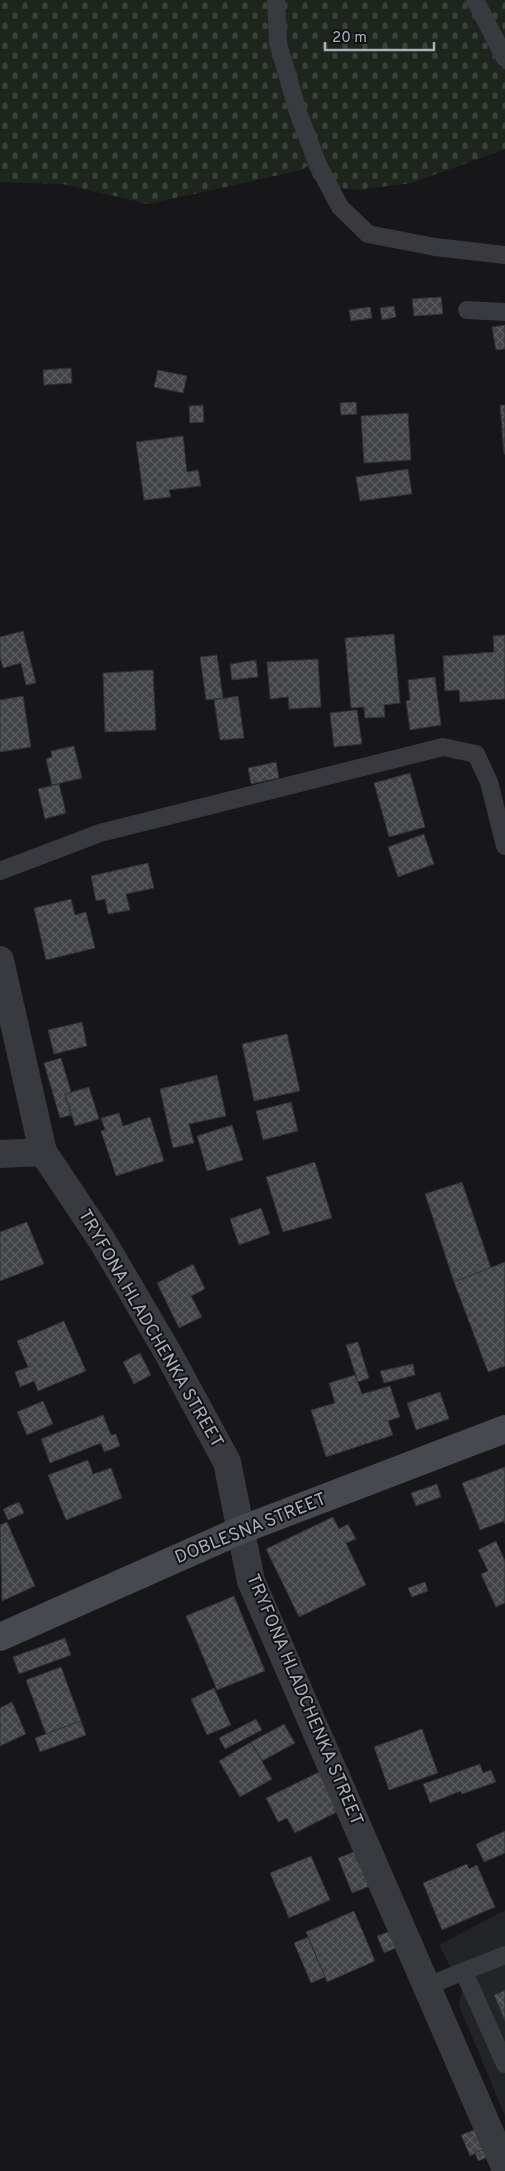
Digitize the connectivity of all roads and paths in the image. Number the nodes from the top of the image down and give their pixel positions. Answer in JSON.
{"nodes":[{"id":1,"x":276,"y":0,"type":"edge"},
{"id":2,"x":475,"y":0,"type":"edge"},
{"id":3,"x":505,"y":58,"type":"edge"},
{"id":4,"x":505,"y":255,"type":"edge"},
{"id":5,"x":468,"y":310,"type":"dead end"},
{"id":6,"x":505,"y":312,"type":"edge"},
{"id":7,"x":505,"y":846,"type":"edge"},
{"id":8,"x":0,"y":870,"type":"edge"},
{"id":9,"x":0,"y":960,"type":"edge"},
{"id":10,"x":43,"y":1152,"type":"junction"},
{"id":11,"x":0,"y":1154,"type":"edge"},
{"id":12,"x":505,"y":1429,"type":"edge"},
{"id":13,"x":241,"y":1530,"type":"junction"},
{"id":14,"x":0,"y":1637,"type":"edge"},
{"id":15,"x":505,"y":1955,"type":"edge"},
{"id":16,"x":464,"y":1972,"type":"junction"},
{"id":17,"x":427,"y":1986,"type":"junction"},
{"id":18,"x":505,"y":2064,"type":"edge"},
{"id":19,"x":505,"y":2168,"type":"edge"}],
"edges":[{"from":1,"to":4,"type":"lane"},
{"from":2,"to":3,"type":"lane"},
{"from":5,"to":6,"type":"lane"},
{"from":7,"to":8,"type":"lane"},
{"from":9,"to":10,"type":"street","name":"TRYFONA HLADCHENKA STREET"},
{"from":10,"to":11,"type":"street"},
{"from":10,"to":13,"type":"street","name":"TRYFONA HLADCHENKA STREET"},
{"from":12,"to":13,"type":"street","name":"DOBLESNA STREET"},
{"from":13,"to":14,"type":"street","name":"DOBLESNA STREET"},
{"from":13,"to":17,"type":"street","name":"TRYFONA HLADCHENKA STREET"},
{"from":15,"to":16,"type":"lane"},
{"from":16,"to":17,"type":"lane"},
{"from":16,"to":18,"type":"lane"},
{"from":17,"to":19,"type":"street","name":"TRYFONA HLADCHENKA STREET"}]}
